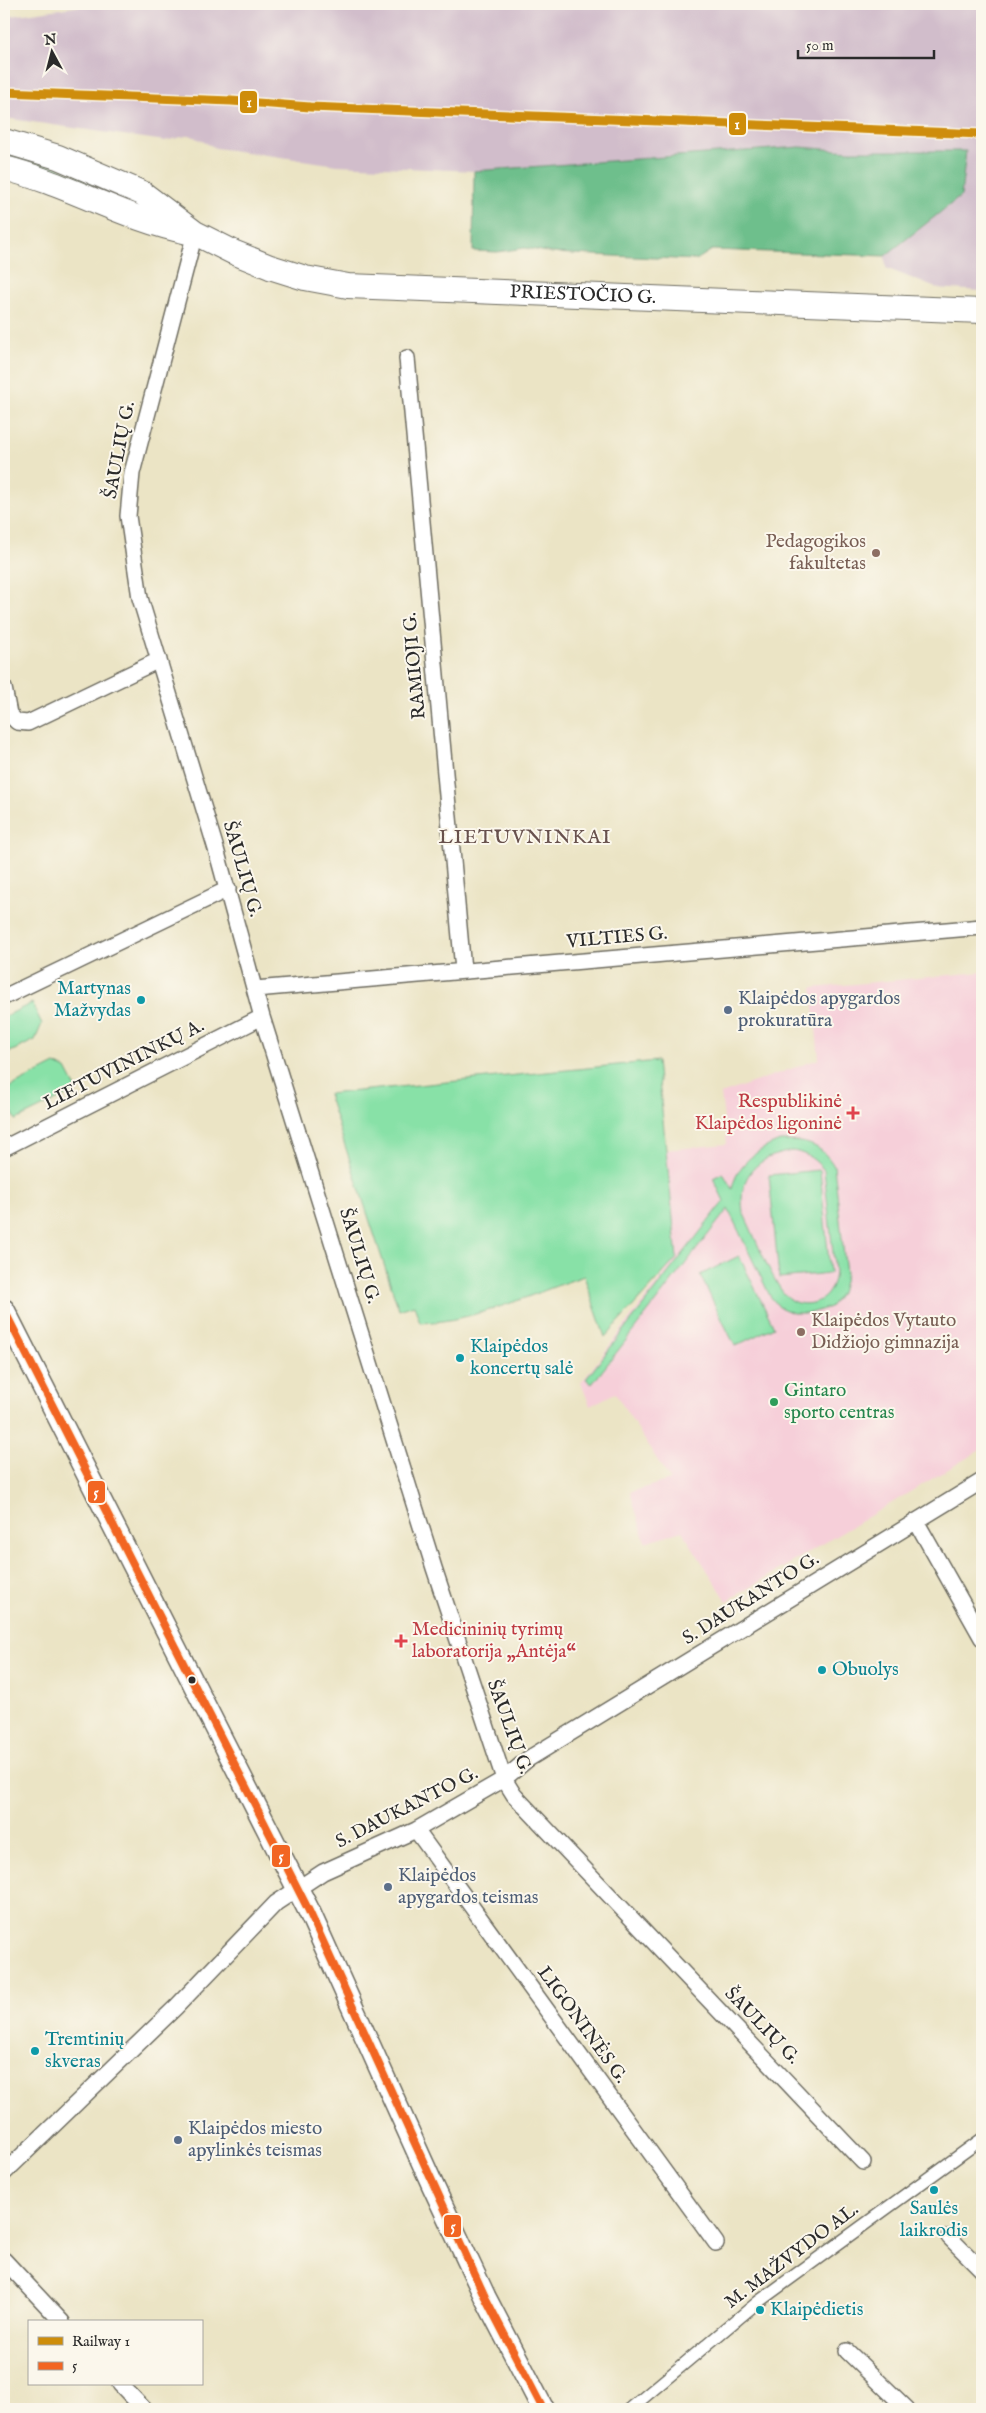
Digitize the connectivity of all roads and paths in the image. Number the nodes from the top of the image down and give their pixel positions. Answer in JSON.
{"nodes":[{"id":1,"x":4,"y":141,"type":"edge"},
{"id":2,"x":4,"y":168,"type":"edge"},
{"id":3,"x":195,"y":233,"type":"junction"},
{"id":4,"x":982,"y":311,"type":"edge"},
{"id":5,"x":407,"y":358,"type":"dead end"},
{"id":6,"x":159,"y":660,"type":"junction"},
{"id":7,"x":4,"y":688,"type":"edge"},
{"id":8,"x":228,"y":889,"type":"junction"},
{"id":9,"x":982,"y":927,"type":"edge"},
{"id":10,"x":464,"y":970,"type":"junction"},
{"id":11,"x":254,"y":989,"type":"junction"},
{"id":12,"x":4,"y":997,"type":"edge"},
{"id":13,"x":262,"y":1017,"type":"junction"},
{"id":14,"x":4,"y":1148,"type":"edge"},
{"id":15,"x":4,"y":1310,"type":"edge"},
{"id":16,"x":982,"y":1481,"type":"edge"},
{"id":17,"x":916,"y":1521,"type":"junction"},
{"id":18,"x":982,"y":1638,"type":"edge"},
{"id":19,"x":504,"y":1779,"type":"junction"},
{"id":20,"x":416,"y":1830,"type":"junction"},
{"id":21,"x":298,"y":1888,"type":"junction"},
{"id":22,"x":982,"y":2139,"type":"edge"},
{"id":23,"x":863,"y":2162,"type":"dead end"},
{"id":24,"x":4,"y":2173,"type":"edge"},
{"id":25,"x":949,"y":2237,"type":"dead end"},
{"id":26,"x":716,"y":2244,"type":"dead end"},
{"id":27,"x":4,"y":2260,"type":"edge"},
{"id":28,"x":982,"y":2270,"type":"edge"},
{"id":29,"x":60,"y":2320,"type":"edge"},
{"id":30,"x":847,"y":2351,"type":"dead end"},
{"id":31,"x":122,"y":2386,"type":"edge"},
{"id":32,"x":144,"y":2409,"type":"edge"},
{"id":33,"x":543,"y":2409,"type":"edge"},
{"id":34,"x":630,"y":2409,"type":"edge"},
{"id":35,"x":906,"y":2409,"type":"edge"}],
"edges":[{"from":1,"to":3,"type":"main road"},
{"from":2,"to":3,"type":"main road"},
{"from":3,"to":4,"type":"main road","name":"PRIESTOČIO G."},
{"from":3,"to":6,"type":"street","name":"ŠAULIŲ G."},
{"from":5,"to":10,"type":"street","name":"RAMIOJI G."},
{"from":6,"to":7,"type":"street"},
{"from":6,"to":8,"type":"street","name":"ŠAULIŲ G."},
{"from":8,"to":11,"type":"street","name":"ŠAULIŲ G."},
{"from":8,"to":12,"type":"street"},
{"from":9,"to":10,"type":"street","name":"VILTIES G."},
{"from":10,"to":11,"type":"street","name":"VILTIES G."},
{"from":11,"to":13,"type":"street","name":"ŠAULIŲ G."},
{"from":13,"to":14,"type":"street","name":"LIETUVININKŲ A."},
{"from":13,"to":19,"type":"street","name":"ŠAULIŲ G."},
{"from":15,"to":21,"type":"main road"},
{"from":16,"to":17,"type":"street","name":"S. DAUKANTO G."},
{"from":17,"to":18,"type":"street"},
{"from":17,"to":19,"type":"street","name":"S. DAUKANTO G."},
{"from":19,"to":20,"type":"street","name":"S. DAUKANTO G."},
{"from":19,"to":23,"type":"street","name":"ŠAULIŲ G."},
{"from":20,"to":21,"type":"street","name":"S. DAUKANTO G."},
{"from":20,"to":26,"type":"street","name":"LIGONINĖS G."},
{"from":21,"to":24,"type":"street","name":"S. DAUKANTO G."},
{"from":21,"to":33,"type":"main road"},
{"from":22,"to":34,"type":"street","name":"M. MAŽVYDO AL."},
{"from":25,"to":28,"type":"street"},
{"from":27,"to":29,"type":"street"},
{"from":30,"to":35,"type":"street"},
{"from":31,"to":32,"type":"street"}]}
